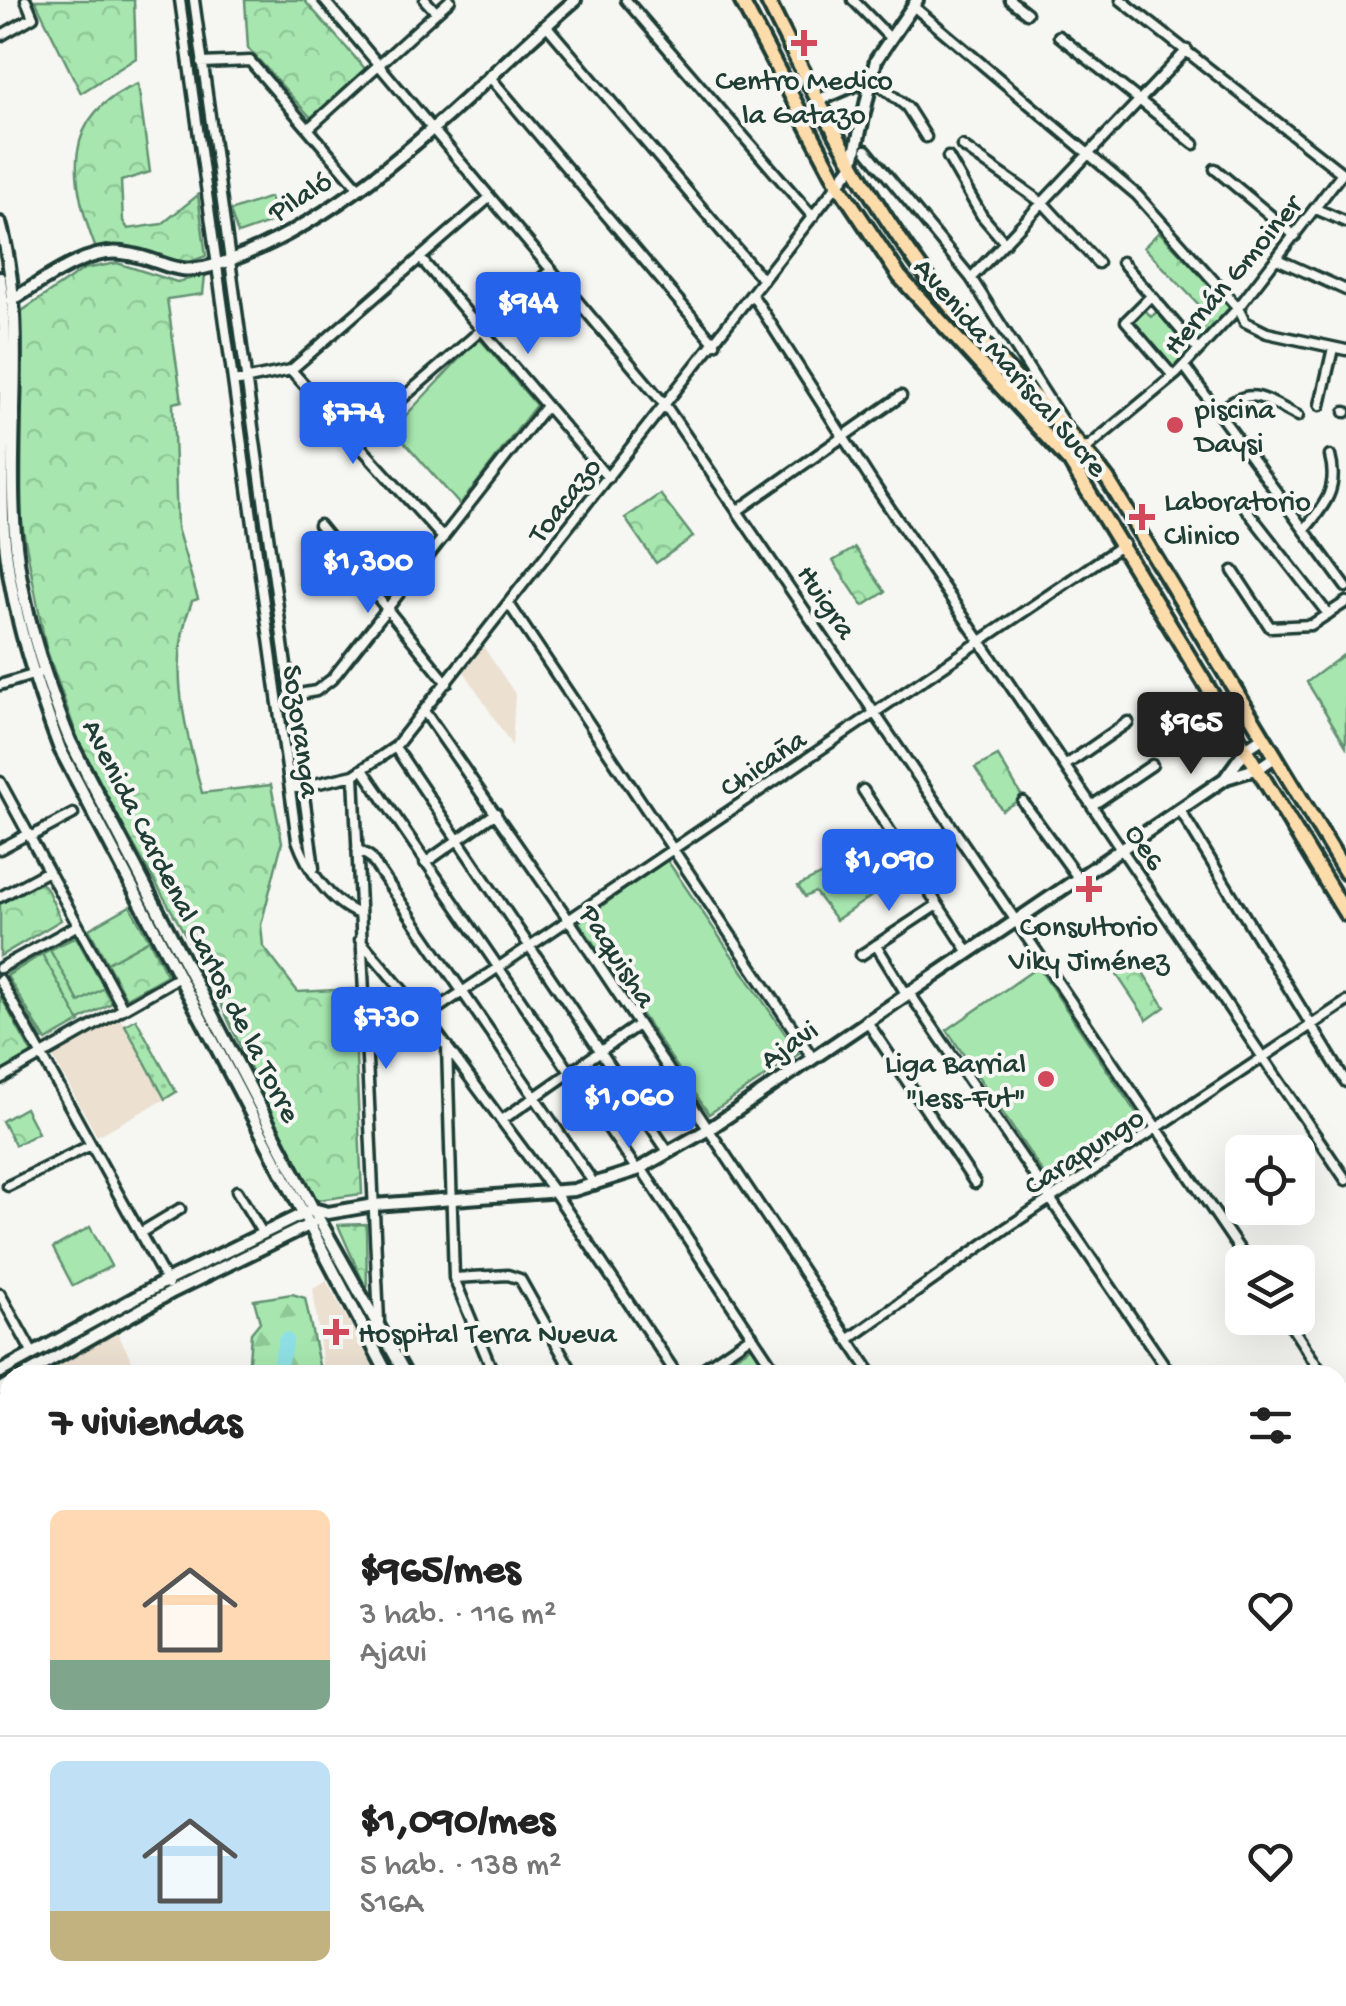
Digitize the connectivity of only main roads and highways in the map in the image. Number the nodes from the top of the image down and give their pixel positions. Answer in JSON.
{"nodes":[{"id":1,"x":741,"y":0,"type":"edge"},
{"id":2,"x":767,"y":0,"type":"edge"},
{"id":3,"x":1346,"y":873,"type":"edge"},
{"id":4,"x":1346,"y":914,"type":"edge"}],
"edges":[{"from":1,"to":4,"type":"main road","name":"Avenida Mariscal Sucre"},
{"from":2,"to":3,"type":"main road","name":"Avenida Mariscal Sucre"}]}
